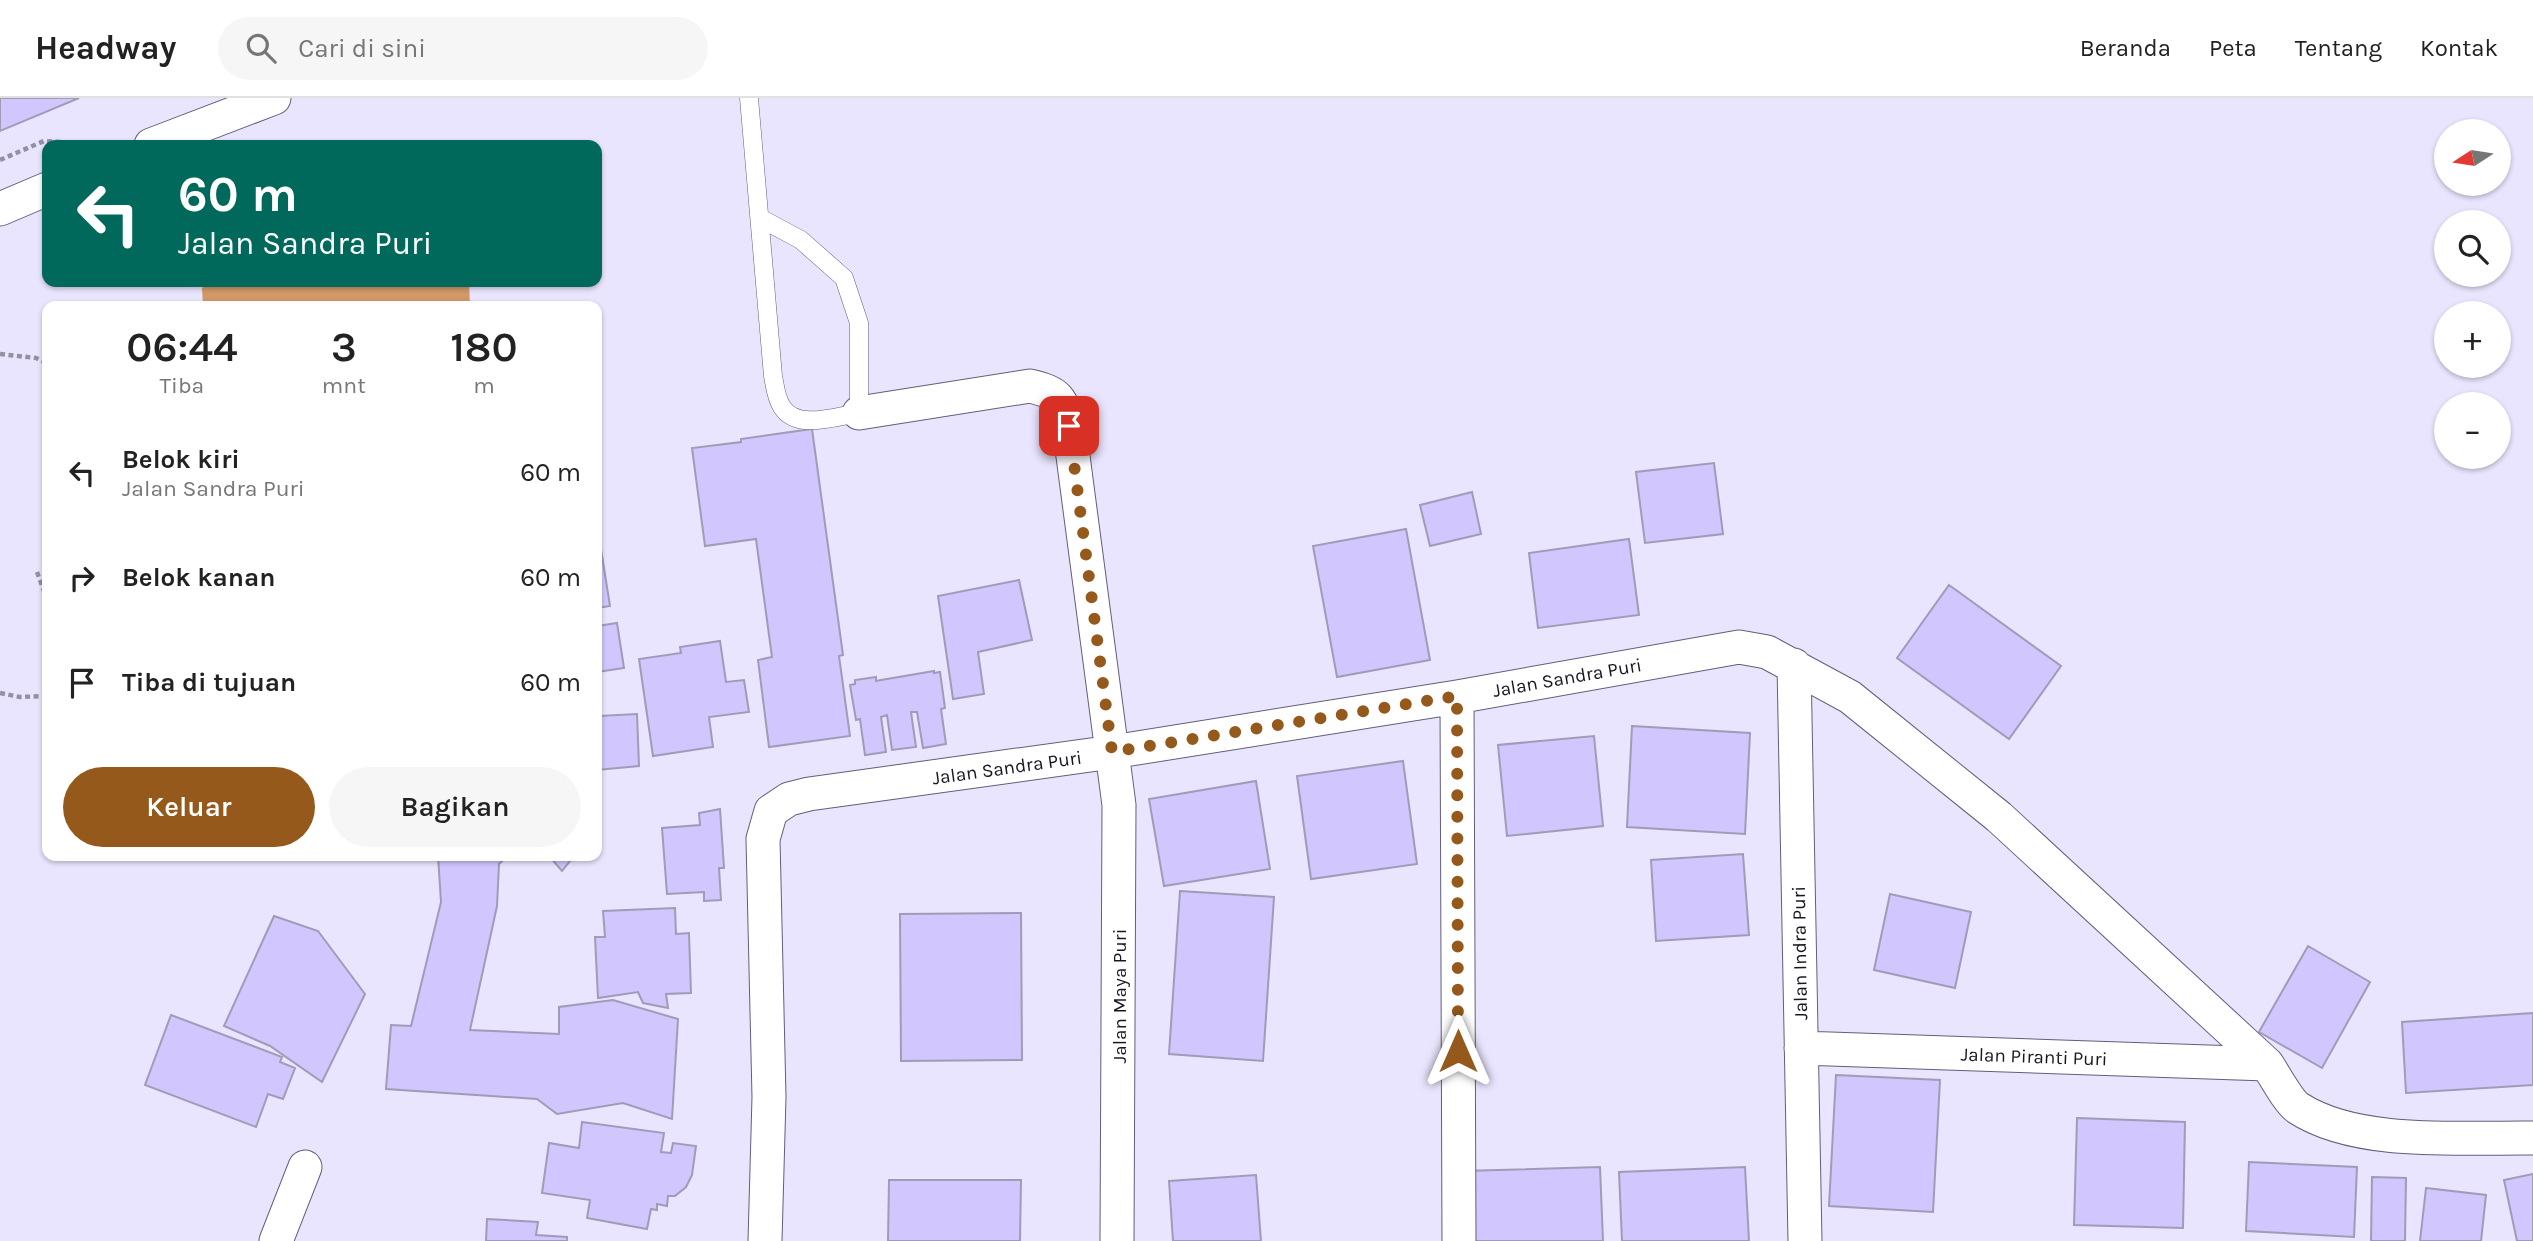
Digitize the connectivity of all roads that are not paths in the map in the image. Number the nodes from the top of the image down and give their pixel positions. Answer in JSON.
{"nodes":[{"id":1,"x":274,"y":98,"type":"edge"},
{"id":2,"x":750,"y":98,"type":"edge"},
{"id":3,"x":164,"y":140,"type":"edge"},
{"id":4,"x":42,"y":191,"type":"edge"},
{"id":5,"x":0,"y":209,"type":"edge"},
{"id":6,"x":760,"y":218,"type":"junction"},
{"id":7,"x":859,"y":413,"type":"junction"},
{"id":8,"x":1794,"y":665,"type":"junction"},
{"id":9,"x":1457,"y":696,"type":"junction"},
{"id":10,"x":1112,"y":752,"type":"junction"},
{"id":11,"x":1801,"y":1048,"type":"junction"},
{"id":12,"x":2267,"y":1064,"type":"junction"},
{"id":13,"x":2533,"y":1138,"type":"edge"},
{"id":14,"x":305,"y":1167,"type":"dead end"},
{"id":15,"x":276,"y":1241,"type":"edge"},
{"id":16,"x":765,"y":1241,"type":"edge"},
{"id":17,"x":1117,"y":1241,"type":"edge"},
{"id":18,"x":1459,"y":1241,"type":"edge"},
{"id":19,"x":1805,"y":1241,"type":"edge"}],
"edges":[{"from":1,"to":3,"type":"street"},
{"from":2,"to":6,"type":"lane"},
{"from":4,"to":5,"type":"street"},
{"from":6,"to":7,"type":"lane"},
{"from":6,"to":7,"type":"lane"},
{"from":7,"to":10,"type":"street","name":"Jalan Maya Puri"},
{"from":8,"to":9,"type":"street","name":"Jalan Sandra Puri"},
{"from":8,"to":11,"type":"street","name":"Jalan Indra Puri"},
{"from":8,"to":12,"type":"street","name":"Jalan Sandra Puri"},
{"from":9,"to":10,"type":"street","name":"Jalan Sandra Puri"},
{"from":9,"to":18,"type":"street"},
{"from":10,"to":16,"type":"street","name":"Jalan Sandra Puri"},
{"from":10,"to":17,"type":"street","name":"Jalan Maya Puri"},
{"from":11,"to":12,"type":"street","name":"Jalan Piranti Puri"},
{"from":11,"to":19,"type":"street","name":"Jalan Indra Puri"},
{"from":12,"to":13,"type":"street","name":"Jalan Sandra Puri"},
{"from":14,"to":15,"type":"street"}]}
